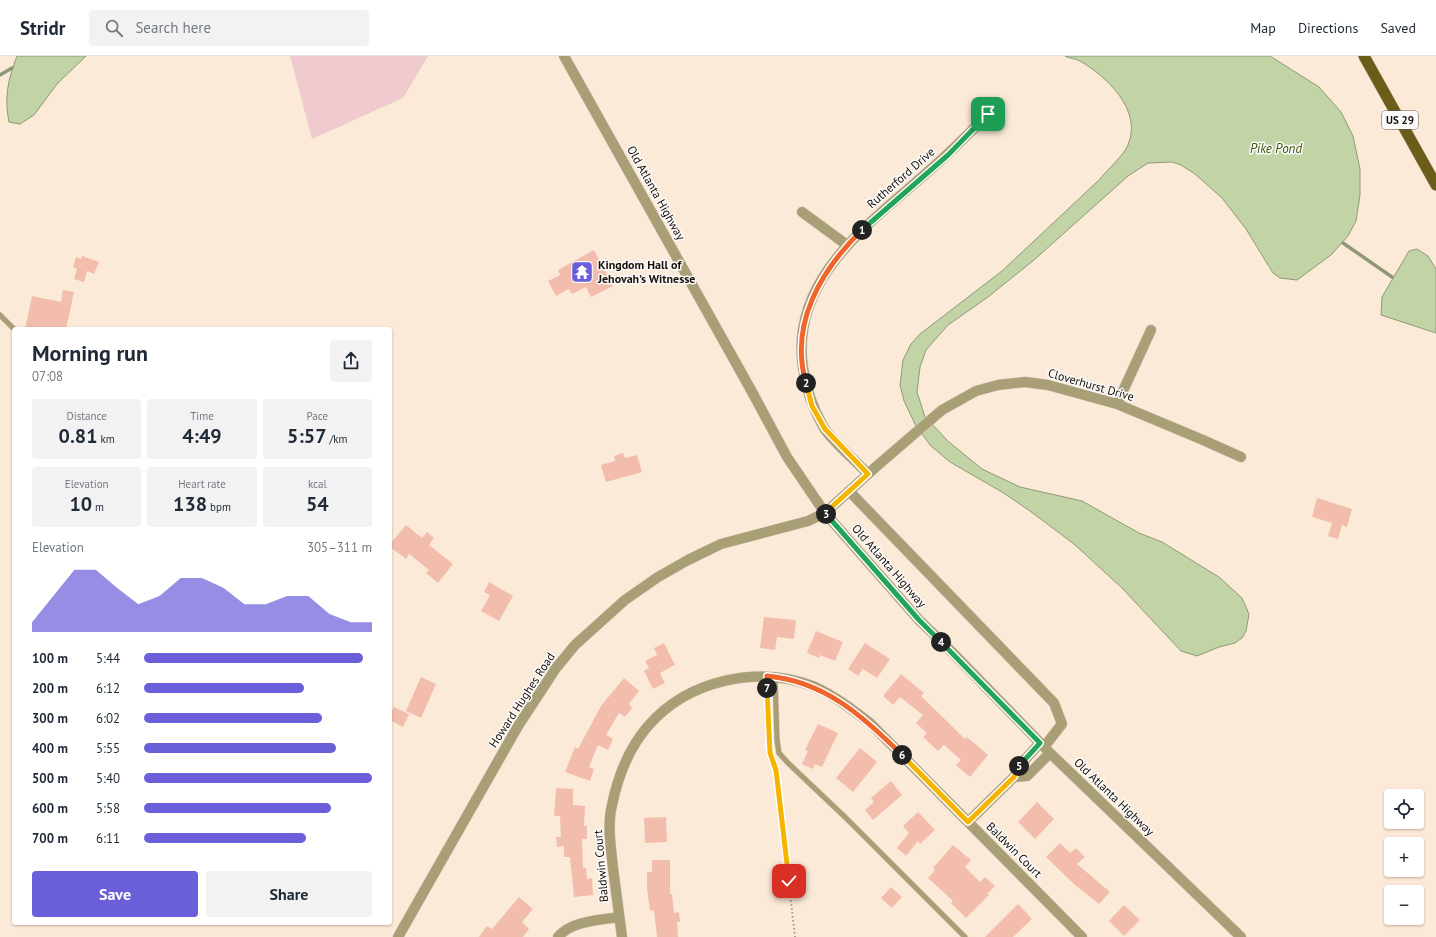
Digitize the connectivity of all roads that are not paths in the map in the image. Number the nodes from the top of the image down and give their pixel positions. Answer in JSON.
{"nodes":[{"id":1,"x":564,"y":56,"type":"edge"},
{"id":2,"x":1364,"y":56,"type":"edge"},
{"id":3,"x":988,"y":114,"type":"dead end"},
{"id":4,"x":1436,"y":185,"type":"edge"},
{"id":5,"x":802,"y":212,"type":"dead end"},
{"id":6,"x":847,"y":245,"type":"junction"},
{"id":7,"x":0,"y":315,"type":"edge"},
{"id":8,"x":12,"y":327,"type":"edge"},
{"id":9,"x":1151,"y":330,"type":"dead end"},
{"id":10,"x":1117,"y":404,"type":"junction"},
{"id":11,"x":1241,"y":457,"type":"dead end"},
{"id":12,"x":868,"y":474,"type":"junction"},
{"id":13,"x":849,"y":491,"type":"junction"},
{"id":14,"x":825,"y":513,"type":"junction"},
{"id":15,"x":775,"y":677,"type":"junction"},
{"id":16,"x":1045,"y":748,"type":"junction"},
{"id":17,"x":1014,"y":777,"type":"junction"},
{"id":18,"x":968,"y":822,"type":"junction"},
{"id":19,"x":619,"y":917,"type":"junction"},
{"id":20,"x":398,"y":937,"type":"edge"},
{"id":21,"x":558,"y":937,"type":"edge"},
{"id":22,"x":622,"y":937,"type":"edge"},
{"id":23,"x":965,"y":937,"type":"edge"},
{"id":24,"x":1082,"y":937,"type":"edge"},
{"id":25,"x":1241,"y":937,"type":"edge"}],
"edges":[{"from":1,"to":14,"type":"street","name":"Old Atlanta Highway"},
{"from":2,"to":4,"type":"main road","number":"US 29"},
{"from":3,"to":6,"type":"street","name":"Rutherford Drive"},
{"from":5,"to":6,"type":"street"},
{"from":6,"to":12,"type":"street","name":"Rutherford Drive"},
{"from":7,"to":8,"type":"lane"},
{"from":9,"to":10,"type":"street"},
{"from":10,"to":11,"type":"street","name":"Cloverhurst Drive"},
{"from":10,"to":12,"type":"street","name":"Cloverhurst Drive"},
{"from":12,"to":13,"type":"street","name":"Cloverhurst Drive"},
{"from":13,"to":14,"type":"street","name":"Cloverhurst Drive"},
{"from":13,"to":16,"type":"street"},
{"from":14,"to":16,"type":"street","name":"Old Atlanta Highway"},
{"from":14,"to":20,"type":"street","name":"Howard Hughes Road"},
{"from":15,"to":18,"type":"street","name":"Baldwin Court"},
{"from":15,"to":19,"type":"street","name":"Baldwin Court"},
{"from":15,"to":23,"type":"lane"},
{"from":16,"to":17,"type":"street"},
{"from":16,"to":17,"type":"street"},
{"from":16,"to":25,"type":"street","name":"Old Atlanta Highway"},
{"from":17,"to":18,"type":"street"},
{"from":18,"to":24,"type":"street","name":"Baldwin Court"},
{"from":19,"to":21,"type":"street"},
{"from":19,"to":22,"type":"street","name":"Baldwin Court"}]}
